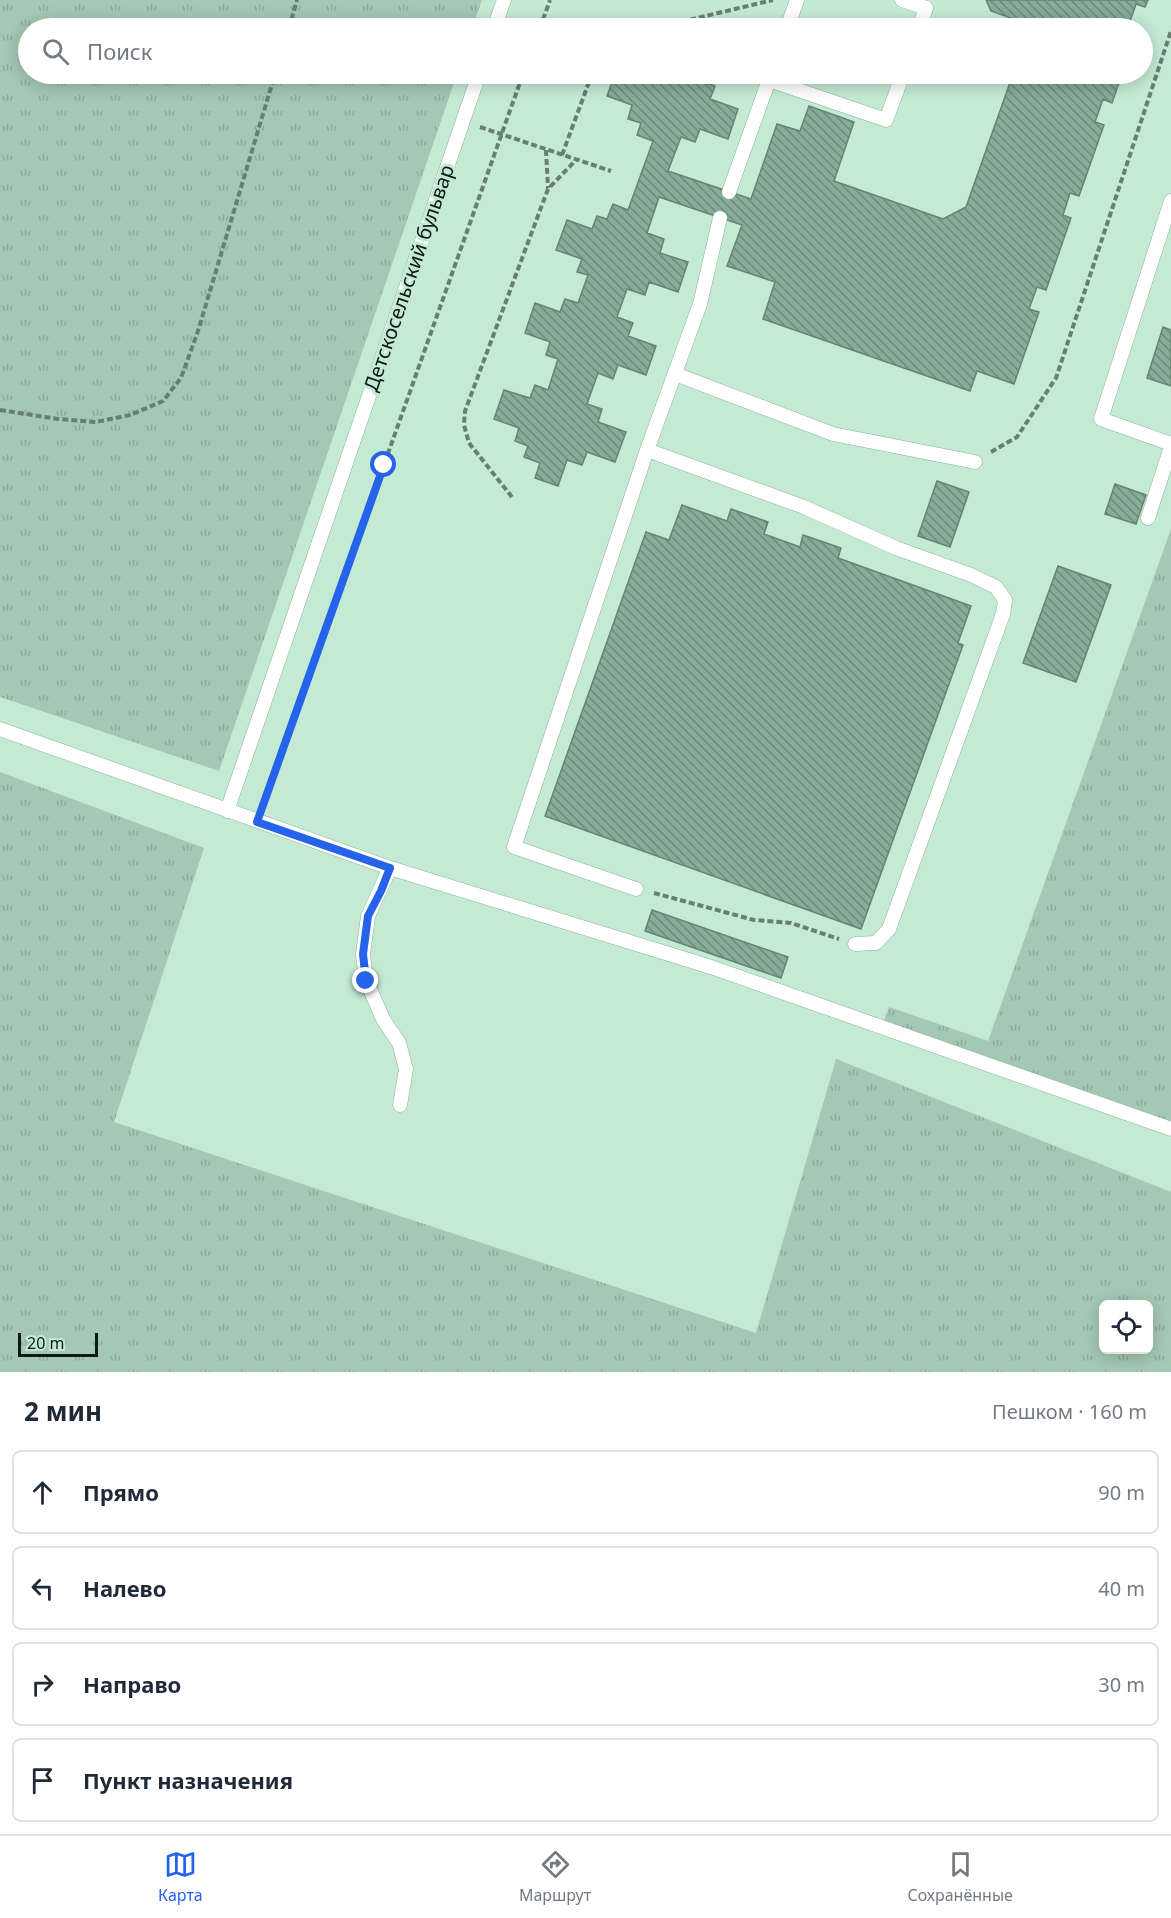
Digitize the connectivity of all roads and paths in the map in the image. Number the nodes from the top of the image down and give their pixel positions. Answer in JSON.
{"nodes":[{"id":1,"x":297,"y":0,"type":"edge"},
{"id":2,"x":504,"y":0,"type":"edge"},
{"id":3,"x":550,"y":0,"type":"edge"},
{"id":4,"x":773,"y":0,"type":"edge"},
{"id":5,"x":797,"y":0,"type":"edge"},
{"id":6,"x":902,"y":0,"type":"edge"},
{"id":7,"x":292,"y":18,"type":"edge"},
{"id":8,"x":498,"y":18,"type":"edge"},
{"id":9,"x":544,"y":18,"type":"edge"},
{"id":10,"x":697,"y":18,"type":"edge"},
{"id":11,"x":791,"y":18,"type":"edge"},
{"id":12,"x":922,"y":18,"type":"edge"},
{"id":13,"x":1171,"y":31,"type":"edge"},
{"id":14,"x":272,"y":84,"type":"edge"},
{"id":15,"x":475,"y":84,"type":"edge"},
{"id":16,"x":520,"y":84,"type":"edge"},
{"id":17,"x":588,"y":84,"type":"edge"},
{"id":18,"x":767,"y":84,"type":"edge"},
{"id":19,"x":791,"y":84,"type":"edge"},
{"id":20,"x":899,"y":84,"type":"edge"},
{"id":21,"x":462,"y":121,"type":"junction"},
{"id":22,"x":502,"y":135,"type":"junction"},
{"id":23,"x":546,"y":150,"type":"junction"},
{"id":24,"x":562,"y":155,"type":"junction"},
{"id":25,"x":576,"y":160,"type":"junction"},
{"id":26,"x":611,"y":171,"type":"dead end"},
{"id":27,"x":548,"y":189,"type":"junction"},
{"id":28,"x":729,"y":192,"type":"dead end"},
{"id":29,"x":1171,"y":201,"type":"edge"},
{"id":30,"x":720,"y":218,"type":"dead end"},
{"id":31,"x":675,"y":374,"type":"junction"},
{"id":32,"x":0,"y":410,"type":"edge"},
{"id":33,"x":1171,"y":446,"type":"edge"},
{"id":34,"x":647,"y":450,"type":"junction"},
{"id":35,"x":975,"y":462,"type":"joint"},
{"id":36,"x":512,"y":496,"type":"dead end"},
{"id":37,"x":1148,"y":518,"type":"dead end"},
{"id":38,"x":0,"y":729,"type":"edge"},
{"id":39,"x":227,"y":810,"type":"junction"},
{"id":40,"x":257,"y":822,"type":"junction"},
{"id":41,"x":390,"y":868,"type":"junction"},
{"id":42,"x":636,"y":889,"type":"joint"},
{"id":43,"x":855,"y":944,"type":"joint"},
{"id":44,"x":400,"y":1105,"type":"dead end"},
{"id":45,"x":1171,"y":1129,"type":"edge"}],
"edges":[{"from":1,"to":7,"type":"path"},
{"from":2,"to":8,"type":"lane"},
{"from":3,"to":9,"type":"path"},
{"from":4,"to":10,"type":"path"},
{"from":5,"to":11,"type":"lane"},
{"from":6,"to":12,"type":"lane"},
{"from":13,"to":35,"type":"path"},
{"from":14,"to":32,"type":"path"},
{"from":15,"to":21,"type":"lane","name":"Детскосельский бульвар"},
{"from":16,"to":22,"type":"path"},
{"from":17,"to":24,"type":"path"},
{"from":18,"to":28,"type":"lane"},
{"from":19,"to":20,"type":"lane"},
{"from":21,"to":22,"type":"path"},
{"from":21,"to":39,"type":"lane","name":"Детскосельский бульвар"},
{"from":22,"to":23,"type":"path"},
{"from":22,"to":40,"type":"path"},
{"from":23,"to":24,"type":"path"},
{"from":23,"to":27,"type":"path"},
{"from":24,"to":25,"type":"path"},
{"from":25,"to":26,"type":"path"},
{"from":25,"to":27,"type":"path"},
{"from":27,"to":36,"type":"path"},
{"from":29,"to":33,"type":"lane"},
{"from":30,"to":31,"type":"lane"},
{"from":31,"to":34,"type":"lane"},
{"from":31,"to":35,"type":"lane"},
{"from":33,"to":37,"type":"lane"},
{"from":34,"to":42,"type":"lane"},
{"from":34,"to":43,"type":"lane"},
{"from":38,"to":39,"type":"lane"},
{"from":39,"to":40,"type":"lane"},
{"from":40,"to":41,"type":"lane"},
{"from":41,"to":44,"type":"lane"},
{"from":41,"to":45,"type":"lane"},
{"from":42,"to":43,"type":"path"}]}
